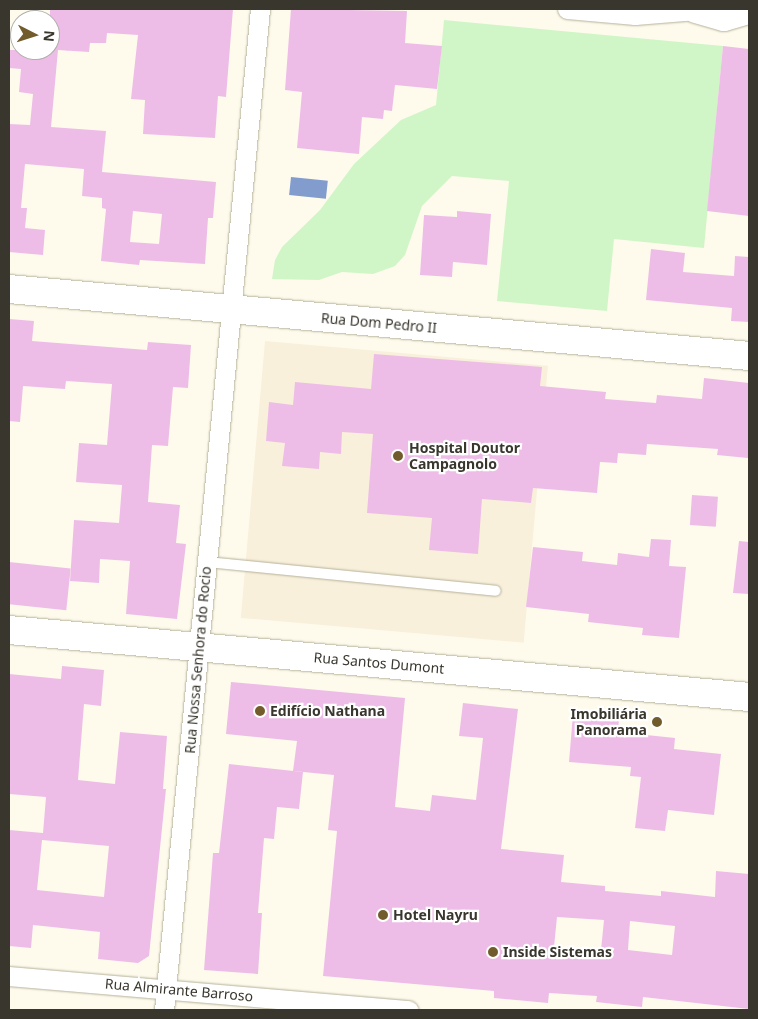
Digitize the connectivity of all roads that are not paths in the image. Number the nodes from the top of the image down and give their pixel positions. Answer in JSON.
{"nodes":[{"id":1,"x":260,"y":9,"type":"edge"},
{"id":2,"x":567,"y":9,"type":"edge"},
{"id":3,"x":697,"y":9,"type":"edge"},
{"id":4,"x":599,"y":10,"type":"edge"},
{"id":5,"x":741,"y":16,"type":"edge"},
{"id":6,"x":9,"y":289,"type":"edge"},
{"id":7,"x":231,"y":310,"type":"junction"},
{"id":8,"x":749,"y":356,"type":"edge"},
{"id":9,"x":207,"y":562,"type":"junction"},
{"id":10,"x":496,"y":591,"type":"dead end"},
{"id":11,"x":9,"y":630,"type":"edge"},
{"id":12,"x":199,"y":647,"type":"junction"},
{"id":13,"x":749,"y":697,"type":"edge"},
{"id":14,"x":9,"y":976,"type":"edge"},
{"id":15,"x":166,"y":989,"type":"junction"},
{"id":16,"x":164,"y":1010,"type":"edge"},
{"id":17,"x":409,"y":1010,"type":"edge"}],
"edges":[{"from":1,"to":7,"type":"street","name":"Rua Nossa Senhora do Rocio"},
{"from":2,"to":4,"type":"street"},
{"from":3,"to":4,"type":"street"},
{"from":3,"to":5,"type":"street"},
{"from":6,"to":7,"type":"street","name":"Rua Dom Pedro II"},
{"from":7,"to":8,"type":"street","name":"Rua Dom Pedro II"},
{"from":7,"to":9,"type":"street","name":"Rua Nossa Senhora do Rocio"},
{"from":9,"to":10,"type":"lane"},
{"from":9,"to":12,"type":"street","name":"Rua Nossa Senhora do Rocio"},
{"from":11,"to":12,"type":"street","name":"Rua Santos Dumont"},
{"from":12,"to":13,"type":"street","name":"Rua Santos Dumont"},
{"from":12,"to":15,"type":"street","name":"Rua Nossa Senhora do Rocio"},
{"from":14,"to":15,"type":"street","name":"Rua Almirante Barroso"},
{"from":15,"to":16,"type":"street","name":"Rua Nossa Senhora do Rocio"},
{"from":15,"to":17,"type":"street","name":"Rua Almirante Barroso"}]}
